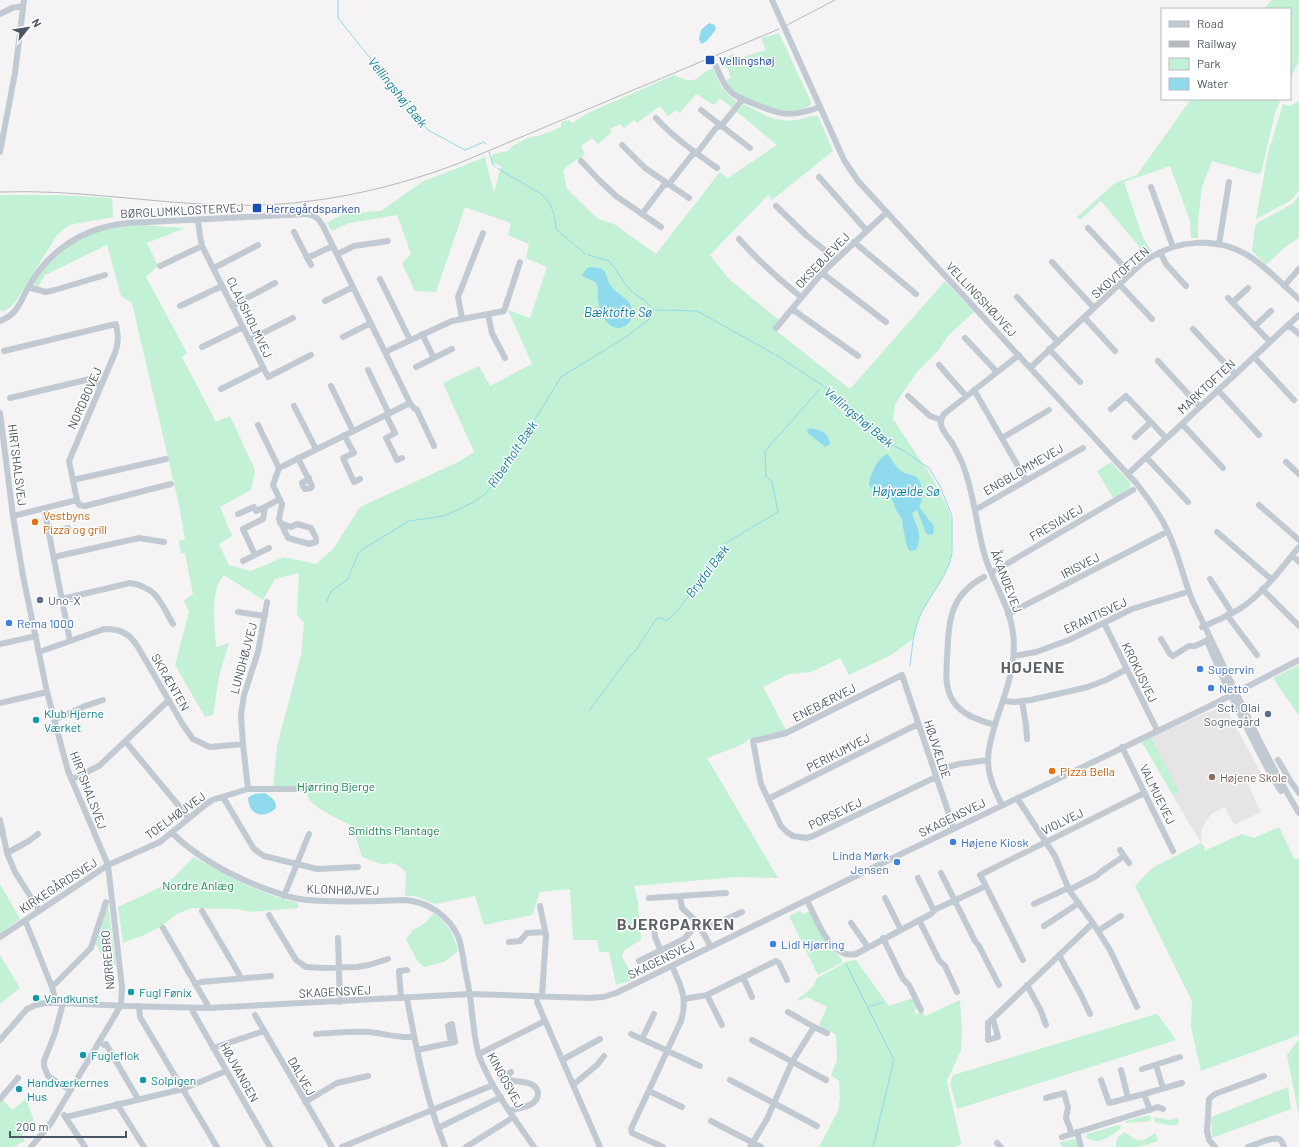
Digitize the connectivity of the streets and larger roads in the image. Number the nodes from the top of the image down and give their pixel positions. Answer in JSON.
{"nodes":[{"id":1,"x":772,"y":0,"type":"edge"},
{"id":2,"x":24,"y":3,"type":"edge"},
{"id":3,"x":0,"y":14,"type":"edge"},
{"id":4,"x":716,"y":66,"type":"dead end"},
{"id":5,"x":743,"y":99,"type":"junction"},
{"id":6,"x":820,"y":107,"type":"junction"},
{"id":7,"x":701,"y":110,"type":"dead end"},
{"id":8,"x":656,"y":118,"type":"dead end"},
{"id":9,"x":721,"y":126,"type":"junction"},
{"id":10,"x":622,"y":145,"type":"dead end"},
{"id":11,"x":750,"y":148,"type":"dead end"},
{"id":12,"x":0,"y":152,"type":"edge"},
{"id":13,"x":697,"y":154,"type":"junction"},
{"id":14,"x":581,"y":161,"type":"dead end"},
{"id":15,"x":717,"y":168,"type":"dead end"},
{"id":16,"x":819,"y":177,"type":"dead end"},
{"id":17,"x":1229,"y":182,"type":"dead end"},
{"id":18,"x":669,"y":184,"type":"junction"},
{"id":19,"x":1151,"y":187,"type":"dead end"},
{"id":20,"x":689,"y":198,"type":"dead end"},
{"id":21,"x":776,"y":206,"type":"dead end"},
{"id":22,"x":887,"y":212,"type":"junction"},
{"id":23,"x":642,"y":214,"type":"junction"},
{"id":24,"x":198,"y":220,"type":"junction"},
{"id":25,"x":661,"y":227,"type":"dead end"},
{"id":26,"x":1088,"y":228,"type":"dead end"},
{"id":27,"x":867,"y":231,"type":"junction"},
{"id":28,"x":294,"y":232,"type":"dead end"},
{"id":29,"x":483,"y":233,"type":"dead end"},
{"id":30,"x":739,"y":239,"type":"dead end"},
{"id":31,"x":388,"y":240,"type":"dead end"},
{"id":32,"x":854,"y":242,"type":"junction"},
{"id":33,"x":1219,"y":244,"type":"junction"},
{"id":34,"x":258,"y":245,"type":"dead end"},
{"id":35,"x":202,"y":246,"type":"junction"},
{"id":36,"x":333,"y":246,"type":"junction"},
{"id":37,"x":1173,"y":247,"type":"junction"},
{"id":38,"x":1160,"y":252,"type":"junction"},
{"id":39,"x":338,"y":254,"type":"junction"},
{"id":40,"x":307,"y":258,"type":"junction"},
{"id":41,"x":836,"y":260,"type":"junction"},
{"id":42,"x":520,"y":262,"type":"dead end"},
{"id":43,"x":1052,"y":262,"type":"dead end"},
{"id":44,"x":311,"y":265,"type":"dead end"},
{"id":45,"x":160,"y":266,"type":"dead end"},
{"id":46,"x":214,"y":268,"type":"junction"},
{"id":47,"x":1299,"y":269,"type":"edge"},
{"id":48,"x":822,"y":273,"type":"junction"},
{"id":49,"x":1132,"y":274,"type":"junction"},
{"id":50,"x":105,"y":275,"type":"dead end"},
{"id":51,"x":380,"y":279,"type":"dead end"},
{"id":52,"x":275,"y":283,"type":"dead end"},
{"id":53,"x":1120,"y":285,"type":"junction"},
{"id":54,"x":222,"y":286,"type":"junction"},
{"id":55,"x":1186,"y":286,"type":"dead end"},
{"id":56,"x":1284,"y":286,"type":"junction"},
{"id":57,"x":28,"y":287,"type":"junction"},
{"id":58,"x":353,"y":287,"type":"junction"},
{"id":59,"x":1248,"y":288,"type":"dead end"},
{"id":60,"x":916,"y":294,"type":"dead end"},
{"id":61,"x":801,"y":296,"type":"junction"},
{"id":62,"x":1017,"y":297,"type":"dead end"},
{"id":63,"x":1299,"y":298,"type":"edge"},
{"id":64,"x":325,"y":301,"type":"dead end"},
{"id":65,"x":180,"y":306,"type":"dead end"},
{"id":66,"x":232,"y":306,"type":"junction"},
{"id":67,"x":1094,"y":308,"type":"junction"},
{"id":68,"x":792,"y":309,"type":"junction"},
{"id":69,"x":1271,"y":311,"type":"dead end"},
{"id":70,"x":488,"y":314,"type":"junction"},
{"id":71,"x":1299,"y":315,"type":"edge"},
{"id":72,"x":294,"y":318,"type":"dead end"},
{"id":73,"x":462,"y":318,"type":"junction"},
{"id":74,"x":1084,"y":318,"type":"junction"},
{"id":75,"x":1152,"y":319,"type":"dead end"},
{"id":76,"x":0,"y":321,"type":"edge"},
{"id":77,"x":886,"y":322,"type":"dead end"},
{"id":78,"x":371,"y":323,"type":"junction"},
{"id":79,"x":1288,"y":325,"type":"junction"},
{"id":80,"x":1255,"y":326,"type":"junction"},
{"id":81,"x":243,"y":327,"type":"junction"},
{"id":82,"x":776,"y":328,"type":"dead end"},
{"id":83,"x":1193,"y":329,"type":"dead end"},
{"id":84,"x":422,"y":334,"type":"junction"},
{"id":85,"x":1299,"y":334,"type":"edge"},
{"id":86,"x":343,"y":337,"type":"dead end"},
{"id":87,"x":965,"y":338,"type":"dead end"},
{"id":88,"x":249,"y":340,"type":"junction"},
{"id":89,"x":410,"y":340,"type":"junction"},
{"id":90,"x":1058,"y":342,"type":"junction"},
{"id":91,"x":1270,"y":342,"type":"junction"},
{"id":92,"x":202,"y":347,"type":"dead end"},
{"id":93,"x":452,"y":349,"type":"dead end"},
{"id":94,"x":1049,"y":349,"type":"junction"},
{"id":95,"x":4,"y":351,"type":"dead end"},
{"id":96,"x":1115,"y":351,"type":"dead end"},
{"id":97,"x":385,"y":352,"type":"junction"},
{"id":98,"x":311,"y":355,"type":"dead end"},
{"id":99,"x":1019,"y":355,"type":"junction"},
{"id":100,"x":858,"y":356,"type":"dead end"},
{"id":101,"x":1254,"y":357,"type":"junction"},
{"id":102,"x":434,"y":358,"type":"junction"},
{"id":103,"x":505,"y":358,"type":"dead end"},
{"id":104,"x":1158,"y":360,"type":"dead end"},
{"id":105,"x":939,"y":365,"type":"dead end"},
{"id":106,"x":416,"y":367,"type":"dead end"},
{"id":107,"x":263,"y":368,"type":"junction"},
{"id":108,"x":1030,"y":368,"type":"junction"},
{"id":109,"x":368,"y":370,"type":"dead end"},
{"id":110,"x":997,"y":372,"type":"junction"},
{"id":111,"x":1235,"y":374,"type":"junction"},
{"id":112,"x":1080,"y":382,"type":"dead end"},
{"id":113,"x":101,"y":386,"type":"junction"},
{"id":114,"x":331,"y":386,"type":"dead end"},
{"id":115,"x":221,"y":389,"type":"dead end"},
{"id":116,"x":974,"y":390,"type":"junction"},
{"id":117,"x":1218,"y":390,"type":"junction"},
{"id":118,"x":908,"y":396,"type":"dead end"},
{"id":119,"x":966,"y":396,"type":"junction"},
{"id":120,"x":10,"y":398,"type":"dead end"},
{"id":121,"x":1294,"y":400,"type":"dead end"},
{"id":122,"x":410,"y":403,"type":"junction"},
{"id":123,"x":294,"y":406,"type":"dead end"},
{"id":124,"x":1200,"y":407,"type":"junction"},
{"id":125,"x":1111,"y":409,"type":"dead end"},
{"id":126,"x":1049,"y":410,"type":"dead end"},
{"id":127,"x":0,"y":413,"type":"edge"},
{"id":128,"x":388,"y":414,"type":"junction"},
{"id":129,"x":941,"y":420,"type":"junction"},
{"id":130,"x":1151,"y":422,"type":"junction"},
{"id":131,"x":1182,"y":424,"type":"junction"},
{"id":132,"x":258,"y":425,"type":"dead end"},
{"id":133,"x":353,"y":430,"type":"junction"},
{"id":134,"x":344,"y":435,"type":"junction"},
{"id":135,"x":1258,"y":435,"type":"dead end"},
{"id":136,"x":1135,"y":437,"type":"dead end"},
{"id":137,"x":1002,"y":438,"type":"junction"},
{"id":138,"x":1166,"y":438,"type":"junction"},
{"id":139,"x":434,"y":446,"type":"dead end"},
{"id":140,"x":1083,"y":448,"type":"dead end"},
{"id":141,"x":316,"y":449,"type":"junction"},
{"id":142,"x":1146,"y":457,"type":"junction"},
{"id":143,"x":298,"y":458,"type":"junction"},
{"id":144,"x":402,"y":458,"type":"dead end"},
{"id":145,"x":166,"y":459,"type":"dead end"},
{"id":146,"x":1286,"y":462,"type":"dead end"},
{"id":147,"x":279,"y":468,"type":"junction"},
{"id":148,"x":1223,"y":468,"type":"dead end"},
{"id":149,"x":1128,"y":474,"type":"junction"},
{"id":150,"x":1299,"y":474,"type":"edge"},
{"id":151,"x":308,"y":478,"type":"dead end"},
{"id":152,"x":360,"y":479,"type":"dead end"},
{"id":153,"x":73,"y":480,"type":"junction"},
{"id":154,"x":1026,"y":480,"type":"junction"},
{"id":155,"x":171,"y":484,"type":"dead end"},
{"id":156,"x":1133,"y":490,"type":"dead end"},
{"id":157,"x":280,"y":499,"type":"junction"},
{"id":158,"x":77,"y":500,"type":"junction"},
{"id":159,"x":1188,"y":502,"type":"dead end"},
{"id":160,"x":1259,"y":505,"type":"dead end"},
{"id":161,"x":265,"y":507,"type":"junction"},
{"id":162,"x":44,"y":508,"type":"junction"},
{"id":163,"x":975,"y":510,"type":"junction"},
{"id":164,"x":238,"y":514,"type":"dead end"},
{"id":165,"x":13,"y":516,"type":"junction"},
{"id":166,"x":280,"y":522,"type":"junction"},
{"id":167,"x":68,"y":528,"type":"dead end"},
{"id":168,"x":1218,"y":532,"type":"dead end"},
{"id":169,"x":49,"y":533,"type":"junction"},
{"id":170,"x":1163,"y":534,"type":"dead end"},
{"id":171,"x":1299,"y":540,"type":"edge"},
{"id":172,"x":164,"y":542,"type":"dead end"},
{"id":173,"x":1299,"y":547,"type":"edge"},
{"id":174,"x":269,"y":548,"type":"dead end"},
{"id":175,"x":255,"y":555,"type":"junction"},
{"id":176,"x":1292,"y":555,"type":"junction"},
{"id":177,"x":54,"y":557,"type":"junction"},
{"id":178,"x":243,"y":561,"type":"dead end"},
{"id":179,"x":1299,"y":562,"type":"edge"},
{"id":180,"x":990,"y":573,"type":"junction"},
{"id":181,"x":984,"y":577,"type":"dead end"},
{"id":182,"x":1210,"y":579,"type":"dead end"},
{"id":183,"x":1271,"y":579,"type":"junction"},
{"id":184,"x":1262,"y":589,"type":"junction"},
{"id":185,"x":1184,"y":593,"type":"dead end"},
{"id":186,"x":62,"y":599,"type":"junction"},
{"id":187,"x":267,"y":602,"type":"dead end"},
{"id":188,"x":238,"y":612,"type":"dead end"},
{"id":189,"x":1008,"y":614,"type":"junction"},
{"id":190,"x":1230,"y":614,"type":"junction"},
{"id":191,"x":265,"y":616,"type":"junction"},
{"id":192,"x":1104,"y":623,"type":"junction"},
{"id":193,"x":173,"y":624,"type":"dead end"},
{"id":194,"x":1203,"y":626,"type":"junction"},
{"id":195,"x":1299,"y":626,"type":"edge"},
{"id":196,"x":36,"y":636,"type":"junction"},
{"id":197,"x":1161,"y":639,"type":"dead end"},
{"id":198,"x":1209,"y":639,"type":"junction"},
{"id":199,"x":70,"y":641,"type":"junction"},
{"id":200,"x":0,"y":642,"type":"edge"},
{"id":201,"x":39,"y":652,"type":"junction"},
{"id":202,"x":1257,"y":654,"type":"dead end"},
{"id":203,"x":1014,"y":656,"type":"junction"},
{"id":204,"x":1299,"y":660,"type":"edge"},
{"id":205,"x":1127,"y":669,"type":"junction"},
{"id":206,"x":902,"y":675,"type":"joint"},
{"id":207,"x":47,"y":692,"type":"junction"},
{"id":208,"x":1233,"y":694,"type":"junction"},
{"id":209,"x":103,"y":700,"type":"dead end"},
{"id":210,"x":169,"y":700,"type":"junction"},
{"id":211,"x":1003,"y":701,"type":"junction"},
{"id":212,"x":1022,"y":701,"type":"junction"},
{"id":213,"x":0,"y":703,"type":"edge"},
{"id":214,"x":54,"y":720,"type":"junction"},
{"id":215,"x":918,"y":724,"type":"junction"},
{"id":216,"x":995,"y":725,"type":"junction"},
{"id":217,"x":1157,"y":730,"type":"junction"},
{"id":218,"x":1027,"y":739,"type":"dead end"},
{"id":219,"x":125,"y":741,"type":"junction"},
{"id":220,"x":753,"y":742,"type":"joint"},
{"id":221,"x":243,"y":744,"type":"junction"},
{"id":222,"x":1122,"y":747,"type":"junction"},
{"id":223,"x":988,"y":760,"type":"junction"},
{"id":224,"x":1278,"y":760,"type":"dead end"},
{"id":225,"x":944,"y":768,"type":"dead end"},
{"id":226,"x":936,"y":776,"type":"junction"},
{"id":227,"x":72,"y":779,"type":"junction"},
{"id":228,"x":248,"y":789,"type":"junction"},
{"id":229,"x":305,"y":790,"type":"dead end"},
{"id":230,"x":1144,"y":793,"type":"junction"},
{"id":231,"x":1299,"y":793,"type":"edge"},
{"id":232,"x":223,"y":797,"type":"junction"},
{"id":233,"x":1017,"y":798,"type":"junction"},
{"id":234,"x":768,"y":800,"type":"junction"},
{"id":235,"x":1002,"y":805,"type":"junction"},
{"id":236,"x":1299,"y":812,"type":"edge"},
{"id":237,"x":1299,"y":817,"type":"edge"},
{"id":238,"x":189,"y":818,"type":"junction"},
{"id":239,"x":0,"y":820,"type":"edge"},
{"id":240,"x":954,"y":829,"type":"junction"},
{"id":241,"x":172,"y":833,"type":"junction"},
{"id":242,"x":38,"y":834,"type":"dead end"},
{"id":243,"x":309,"y":834,"type":"dead end"},
{"id":244,"x":1046,"y":841,"type":"junction"},
{"id":245,"x":1120,"y":850,"type":"dead end"},
{"id":246,"x":1173,"y":851,"type":"dead end"},
{"id":247,"x":7,"y":853,"type":"junction"},
{"id":248,"x":1124,"y":856,"type":"junction"},
{"id":249,"x":1129,"y":863,"type":"dead end"},
{"id":250,"x":297,"y":864,"type":"junction"},
{"id":251,"x":108,"y":866,"type":"junction"},
{"id":252,"x":358,"y":867,"type":"dead end"},
{"id":253,"x":942,"y":873,"type":"dead end"},
{"id":254,"x":918,"y":878,"type":"dead end"},
{"id":255,"x":986,"y":886,"type":"junction"},
{"id":256,"x":1069,"y":889,"type":"junction"},
{"id":257,"x":726,"y":893,"type":"dead end"},
{"id":258,"x":284,"y":896,"type":"junction"},
{"id":259,"x":680,"y":896,"type":"junction"},
{"id":260,"x":649,"y":898,"type":"dead end"},
{"id":261,"x":885,"y":898,"type":"dead end"},
{"id":262,"x":807,"y":900,"type":"junction"},
{"id":263,"x":954,"y":900,"type":"junction"},
{"id":264,"x":106,"y":902,"type":"dead end"},
{"id":265,"x":1079,"y":903,"type":"junction"},
{"id":266,"x":1034,"y":904,"type":"dead end"},
{"id":267,"x":540,"y":906,"type":"dead end"},
{"id":268,"x":39,"y":910,"type":"junction"},
{"id":269,"x":202,"y":911,"type":"dead end"},
{"id":270,"x":934,"y":911,"type":"junction"},
{"id":271,"x":742,"y":912,"type":"dead end"},
{"id":272,"x":269,"y":915,"type":"dead end"},
{"id":273,"x":1121,"y":916,"type":"dead end"},
{"id":274,"x":25,"y":920,"type":"junction"},
{"id":275,"x":919,"y":920,"type":"junction"},
{"id":276,"x":851,"y":923,"type":"dead end"},
{"id":277,"x":1093,"y":923,"type":"junction"},
{"id":278,"x":654,"y":925,"type":"dead end"},
{"id":279,"x":700,"y":926,"type":"junction"},
{"id":280,"x":1044,"y":926,"type":"dead end"},
{"id":281,"x":164,"y":928,"type":"dead end"},
{"id":282,"x":901,"y":930,"type":"junction"},
{"id":283,"x":1098,"y":931,"type":"junction"},
{"id":284,"x":545,"y":932,"type":"junction"},
{"id":285,"x":0,"y":937,"type":"edge"},
{"id":286,"x":338,"y":938,"type":"dead end"},
{"id":287,"x":883,"y":938,"type":"junction"},
{"id":288,"x":509,"y":942,"type":"dead end"},
{"id":289,"x":711,"y":947,"type":"junction"},
{"id":290,"x":868,"y":947,"type":"junction"},
{"id":291,"x":661,"y":951,"type":"junction"},
{"id":292,"x":1059,"y":955,"type":"junction"},
{"id":293,"x":388,"y":959,"type":"dead end"},
{"id":294,"x":1023,"y":960,"type":"dead end"},
{"id":295,"x":639,"y":962,"type":"dead end"},
{"id":296,"x":672,"y":966,"type":"junction"},
{"id":297,"x":339,"y":967,"type":"junction"},
{"id":298,"x":407,"y":970,"type":"dead end"},
{"id":299,"x":271,"y":976,"type":"dead end"},
{"id":300,"x":743,"y":977,"type":"junction"},
{"id":301,"x":240,"y":978,"type":"junction"},
{"id":302,"x":787,"y":980,"type":"dead end"},
{"id":303,"x":195,"y":984,"type":"junction"},
{"id":304,"x":999,"y":985,"type":"dead end"},
{"id":305,"x":1027,"y":985,"type":"junction"},
{"id":306,"x":52,"y":987,"type":"junction"},
{"id":307,"x":958,"y":992,"type":"dead end"},
{"id":308,"x":470,"y":994,"type":"junction"},
{"id":309,"x":707,"y":995,"type":"junction"},
{"id":310,"x":540,"y":996,"type":"junction"},
{"id":311,"x":752,"y":997,"type":"dead end"},
{"id":312,"x":404,"y":998,"type":"junction"},
{"id":313,"x":684,"y":999,"type":"junction"},
{"id":314,"x":63,"y":1002,"type":"junction"},
{"id":315,"x":340,"y":1002,"type":"junction"},
{"id":316,"x":56,"y":1003,"type":"junction"},
{"id":317,"x":121,"y":1006,"type":"junction"},
{"id":318,"x":139,"y":1006,"type":"junction"},
{"id":319,"x":1137,"y":1007,"type":"dead end"},
{"id":320,"x":193,"y":1008,"type":"junction"},
{"id":321,"x":207,"y":1008,"type":"junction"},
{"id":322,"x":921,"y":1010,"type":"dead end"},
{"id":323,"x":788,"y":1012,"type":"dead end"},
{"id":324,"x":654,"y":1014,"type":"dead end"},
{"id":325,"x":1090,"y":1014,"type":"dead end"},
{"id":326,"x":255,"y":1015,"type":"dead end"},
{"id":327,"x":993,"y":1019,"type":"dead end"},
{"id":328,"x":545,"y":1021,"type":"junction"},
{"id":329,"x":722,"y":1025,"type":"dead end"},
{"id":330,"x":1046,"y":1025,"type":"dead end"},
{"id":331,"x":814,"y":1027,"type":"junction"},
{"id":332,"x":264,"y":1031,"type":"junction"},
{"id":333,"x":827,"y":1033,"type":"dead end"},
{"id":334,"x":316,"y":1034,"type":"dead end"},
{"id":335,"x":631,"y":1034,"type":"dead end"},
{"id":336,"x":414,"y":1037,"type":"junction"},
{"id":337,"x":600,"y":1039,"type":"dead end"},
{"id":338,"x":642,"y":1039,"type":"junction"},
{"id":339,"x":0,"y":1040,"type":"edge"},
{"id":340,"x":752,"y":1040,"type":"dead end"},
{"id":341,"x":451,"y":1043,"type":"dead end"},
{"id":342,"x":104,"y":1045,"type":"dead end"},
{"id":343,"x":213,"y":1048,"type":"junction"},
{"id":344,"x":417,"y":1050,"type":"junction"},
{"id":345,"x":667,"y":1051,"type":"junction"},
{"id":346,"x":479,"y":1054,"type":"junction"},
{"id":347,"x":604,"y":1056,"type":"dead end"},
{"id":348,"x":1180,"y":1057,"type":"dead end"},
{"id":349,"x":562,"y":1060,"type":"junction"},
{"id":350,"x":792,"y":1062,"type":"junction"},
{"id":351,"x":1156,"y":1064,"type":"junction"},
{"id":352,"x":700,"y":1066,"type":"dead end"},
{"id":353,"x":1142,"y":1069,"type":"dead end"},
{"id":354,"x":1121,"y":1070,"type":"dead end"},
{"id":355,"x":226,"y":1071,"type":"junction"},
{"id":356,"x":510,"y":1072,"type":"dead end"},
{"id":357,"x":368,"y":1076,"type":"dead end"},
{"id":358,"x":1264,"y":1076,"type":"dead end"},
{"id":359,"x":18,"y":1078,"type":"dead end"},
{"id":360,"x":730,"y":1080,"type":"dead end"},
{"id":361,"x":826,"y":1080,"type":"dead end"},
{"id":362,"x":1101,"y":1080,"type":"dead end"},
{"id":363,"x":1182,"y":1083,"type":"dead end"},
{"id":364,"x":493,"y":1085,"type":"junction"},
{"id":365,"x":573,"y":1085,"type":"junction"},
{"id":366,"x":1163,"y":1088,"type":"junction"},
{"id":367,"x":183,"y":1089,"type":"junction"},
{"id":368,"x":70,"y":1090,"type":"junction"},
{"id":369,"x":649,"y":1091,"type":"junction"},
{"id":370,"x":1144,"y":1094,"type":"junction"},
{"id":371,"x":501,"y":1097,"type":"junction"},
{"id":372,"x":0,"y":1098,"type":"edge"},
{"id":373,"x":1046,"y":1098,"type":"dead end"},
{"id":374,"x":1128,"y":1098,"type":"junction"},
{"id":375,"x":138,"y":1099,"type":"junction"},
{"id":376,"x":305,"y":1102,"type":"junction"},
{"id":377,"x":117,"y":1104,"type":"junction"},
{"id":378,"x":773,"y":1104,"type":"junction"},
{"id":379,"x":682,"y":1107,"type":"dead end"},
{"id":380,"x":1163,"y":1109,"type":"dead end"},
{"id":381,"x":432,"y":1110,"type":"junction"},
{"id":382,"x":1150,"y":1110,"type":"junction"},
{"id":383,"x":58,"y":1111,"type":"junction"},
{"id":384,"x":509,"y":1111,"type":"junction"},
{"id":385,"x":66,"y":1117,"type":"junction"},
{"id":386,"x":509,"y":1120,"type":"dead end"},
{"id":387,"x":712,"y":1121,"type":"dead end"},
{"id":388,"x":817,"y":1126,"type":"dead end"},
{"id":389,"x":438,"y":1128,"type":"junction"},
{"id":390,"x":1074,"y":1133,"type":"junction"},
{"id":391,"x":1062,"y":1137,"type":"dead end"},
{"id":392,"x":751,"y":1145,"type":"edge"},
{"id":393,"x":31,"y":1147,"type":"edge"},
{"id":394,"x":85,"y":1147,"type":"edge"},
{"id":395,"x":144,"y":1147,"type":"edge"},
{"id":396,"x":217,"y":1147,"type":"edge"},
{"id":397,"x":270,"y":1147,"type":"edge"},
{"id":398,"x":332,"y":1147,"type":"edge"},
{"id":399,"x":342,"y":1147,"type":"edge"},
{"id":400,"x":445,"y":1147,"type":"edge"},
{"id":401,"x":466,"y":1147,"type":"edge"},
{"id":402,"x":534,"y":1147,"type":"edge"},
{"id":403,"x":600,"y":1147,"type":"edge"},
{"id":404,"x":663,"y":1147,"type":"edge"},
{"id":405,"x":761,"y":1147,"type":"edge"},
{"id":406,"x":1081,"y":1147,"type":"edge"},
{"id":407,"x":1215,"y":1147,"type":"edge"},
{"id":408,"x":1248,"y":1147,"type":"edge"},
{"id":409,"x":1284,"y":1147,"type":"edge"}],
"edges":[{"from":1,"to":6,"type":"street","name":"VELLINGSHØJVEJ"},
{"from":2,"to":3,"type":"street"},
{"from":2,"to":12,"type":"street"},
{"from":4,"to":5,"type":"street"},
{"from":5,"to":6,"type":"street"},
{"from":5,"to":9,"type":"street"},
{"from":6,"to":22,"type":"street","name":"VELLINGSHØJVEJ"},
{"from":7,"to":9,"type":"street"},
{"from":8,"to":13,"type":"street"},
{"from":9,"to":11,"type":"street"},
{"from":9,"to":13,"type":"street"},
{"from":10,"to":18,"type":"street"},
{"from":13,"to":15,"type":"street"},
{"from":13,"to":18,"type":"street"},
{"from":14,"to":23,"type":"street"},
{"from":16,"to":27,"type":"street"},
{"from":17,"to":33,"type":"street"},
{"from":18,"to":20,"type":"street"},
{"from":18,"to":23,"type":"street"},
{"from":19,"to":37,"type":"street"},
{"from":21,"to":41,"type":"street"},
{"from":22,"to":27,"type":"street","name":"OKSEØJEVEJ"},
{"from":22,"to":99,"type":"street","name":"VELLINGSHØJVEJ"},
{"from":23,"to":25,"type":"street"},
{"from":24,"to":35,"type":"street","name":"CLAUSHOLMVEJ"},
{"from":24,"to":36,"type":"street","name":"BØRGLUMKLOSTERVEJ"},
{"from":24,"to":57,"type":"street","name":"BØRGLUMKLOSTERVEJ"},
{"from":26,"to":49,"type":"street"},
{"from":27,"to":32,"type":"street","name":"OKSEØJEVEJ"},
{"from":28,"to":40,"type":"street"},
{"from":29,"to":73,"type":"street"},
{"from":30,"to":61,"type":"street"},
{"from":31,"to":39,"type":"street"},
{"from":32,"to":41,"type":"street","name":"OKSEØJEVEJ"},
{"from":32,"to":60,"type":"street"},
{"from":33,"to":37,"type":"street","name":"SKOVTOFTEN"},
{"from":33,"to":56,"type":"street","name":"SKOVTOFTEN"},
{"from":34,"to":46,"type":"street"},
{"from":35,"to":45,"type":"street"},
{"from":35,"to":46,"type":"street","name":"CLAUSHOLMVEJ"},
{"from":36,"to":39,"type":"street","name":"BØRGLUMKLOSTERVEJ"},
{"from":36,"to":40,"type":"street"},
{"from":37,"to":38,"type":"street","name":"SKOVTOFTEN"},
{"from":38,"to":49,"type":"street","name":"SKOVTOFTEN"},
{"from":38,"to":55,"type":"street"},
{"from":39,"to":58,"type":"street","name":"BØRGLUMKLOSTERVEJ"},
{"from":40,"to":44,"type":"street"},
{"from":41,"to":48,"type":"street","name":"OKSEØJEVEJ"},
{"from":42,"to":70,"type":"street"},
{"from":43,"to":67,"type":"street"},
{"from":46,"to":54,"type":"street","name":"CLAUSHOLMVEJ"},
{"from":47,"to":56,"type":"street"},
{"from":48,"to":61,"type":"street","name":"OKSEØJEVEJ"},
{"from":48,"to":77,"type":"street"},
{"from":49,"to":53,"type":"street","name":"SKOVTOFTEN"},
{"from":50,"to":57,"type":"street"},
{"from":51,"to":89,"type":"street"},
{"from":52,"to":66,"type":"street"},
{"from":53,"to":67,"type":"street","name":"SKOVTOFTEN"},
{"from":53,"to":75,"type":"street"},
{"from":54,"to":65,"type":"street"},
{"from":54,"to":66,"type":"street","name":"CLAUSHOLMVEJ"},
{"from":56,"to":63,"type":"street","name":"SKOVTOFTEN"},
{"from":57,"to":76,"type":"street","name":"BØRGLUMKLOSTERVEJ"},
{"from":58,"to":64,"type":"street"},
{"from":58,"to":78,"type":"street","name":"BØRGLUMKLOSTERVEJ"},
{"from":59,"to":80,"type":"street"},
{"from":61,"to":68,"type":"street","name":"OKSEØJEVEJ"},
{"from":62,"to":90,"type":"street"},
{"from":66,"to":81,"type":"street","name":"CLAUSHOLMVEJ"},
{"from":67,"to":74,"type":"street","name":"SKOVTOFTEN"},
{"from":68,"to":82,"type":"street","name":"OKSEØJEVEJ"},
{"from":68,"to":100,"type":"street"},
{"from":69,"to":80,"type":"street"},
{"from":70,"to":73,"type":"street"},
{"from":70,"to":103,"type":"street"},
{"from":71,"to":79,"type":"street","name":"MARKTOFTEN"},
{"from":72,"to":88,"type":"street"},
{"from":73,"to":84,"type":"street"},
{"from":74,"to":90,"type":"street","name":"SKOVTOFTEN"},
{"from":74,"to":96,"type":"street"},
{"from":78,"to":86,"type":"street"},
{"from":78,"to":97,"type":"street","name":"BØRGLUMKLOSTERVEJ"},
{"from":79,"to":85,"type":"street"},
{"from":79,"to":91,"type":"street","name":"MARKTOFTEN"},
{"from":80,"to":91,"type":"street"},
{"from":81,"to":88,"type":"street","name":"CLAUSHOLMVEJ"},
{"from":81,"to":92,"type":"street"},
{"from":83,"to":111,"type":"street"},
{"from":84,"to":89,"type":"street"},
{"from":84,"to":102,"type":"street"},
{"from":87,"to":110,"type":"street"},
{"from":88,"to":107,"type":"street","name":"CLAUSHOLMVEJ"},
{"from":89,"to":97,"type":"street"},
{"from":90,"to":94,"type":"street","name":"SKOVTOFTEN"},
{"from":91,"to":101,"type":"street","name":"MARKTOFTEN"},
{"from":93,"to":102,"type":"street"},
{"from":94,"to":108,"type":"street","name":"SKOVTOFTEN"},
{"from":94,"to":112,"type":"street"},
{"from":95,"to":113,"type":"street","name":"NORDBOVEJ"},
{"from":97,"to":122,"type":"street","name":"BØRGLUMKLOSTERVEJ"},
{"from":98,"to":107,"type":"street","name":"CLAUSHOLMVEJ"},
{"from":99,"to":108,"type":"street","name":"VELLINGSHØJVEJ"},
{"from":99,"to":110,"type":"street"},
{"from":101,"to":111,"type":"street","name":"MARKTOFTEN"},
{"from":101,"to":121,"type":"street"},
{"from":102,"to":106,"type":"street"},
{"from":104,"to":124,"type":"street"},
{"from":105,"to":119,"type":"street"},
{"from":107,"to":115,"type":"street"},
{"from":108,"to":149,"type":"street","name":"VELLINGSHØJVEJ"},
{"from":109,"to":128,"type":"street"},
{"from":110,"to":116,"type":"street"},
{"from":111,"to":117,"type":"street","name":"MARKTOFTEN"},
{"from":113,"to":120,"type":"street"},
{"from":113,"to":153,"type":"street","name":"NORDBOVEJ"},
{"from":114,"to":133,"type":"street"},
{"from":116,"to":119,"type":"street"},
{"from":116,"to":137,"type":"street"},
{"from":117,"to":124,"type":"street","name":"MARKTOFTEN"},
{"from":117,"to":135,"type":"street"},
{"from":118,"to":129,"type":"street"},
{"from":119,"to":129,"type":"street"},
{"from":122,"to":128,"type":"street"},
{"from":122,"to":139,"type":"street","name":"BØRGLUMKLOSTERVEJ"},
{"from":123,"to":141,"type":"street"},
{"from":124,"to":131,"type":"street","name":"MARKTOFTEN"},
{"from":125,"to":130,"type":"street"},
{"from":126,"to":137,"type":"street"},
{"from":127,"to":165,"type":"street","name":"HIRTSHALSVEJ"},
{"from":128,"to":133,"type":"street"},
{"from":128,"to":144,"type":"street"},
{"from":129,"to":163,"type":"street","name":"ÅKANDEVEJ"},
{"from":130,"to":136,"type":"street"},
{"from":130,"to":138,"type":"street"},
{"from":131,"to":138,"type":"street","name":"MARKTOFTEN"},
{"from":131,"to":148,"type":"street"},
{"from":132,"to":147,"type":"street"},
{"from":133,"to":134,"type":"street"},
{"from":134,"to":141,"type":"street"},
{"from":134,"to":152,"type":"street"},
{"from":137,"to":154,"type":"street"},
{"from":138,"to":142,"type":"street","name":"MARKTOFTEN"},
{"from":140,"to":154,"type":"street","name":"ENGBLOMMEVEJ"},
{"from":141,"to":143,"type":"street"},
{"from":142,"to":149,"type":"street","name":"MARKTOFTEN"},
{"from":142,"to":159,"type":"street"},
{"from":143,"to":147,"type":"street"},
{"from":143,"to":151,"type":"street"},
{"from":145,"to":153,"type":"street"},
{"from":146,"to":150,"type":"street"},
{"from":147,"to":157,"type":"street"},
{"from":149,"to":194,"type":"street","name":"VELLINGSHØJVEJ"},
{"from":153,"to":158,"type":"street","name":"NORDBOVEJ"},
{"from":154,"to":163,"type":"street","name":"ENGBLOMMEVEJ"},
{"from":155,"to":158,"type":"street"},
{"from":156,"to":180,"type":"street","name":"FRESIAVEJ"},
{"from":157,"to":161,"type":"street"},
{"from":157,"to":166,"type":"street"},
{"from":158,"to":162,"type":"street"},
{"from":160,"to":171,"type":"street"},
{"from":161,"to":164,"type":"street"},
{"from":161,"to":175,"type":"street"},
{"from":162,"to":165,"type":"street"},
{"from":162,"to":169,"type":"street"},
{"from":163,"to":180,"type":"street","name":"ÅKANDEVEJ"},
{"from":165,"to":196,"type":"street","name":"HIRTSHALSVEJ"},
{"from":166,"to":166,"type":"street"},
{"from":167,"to":169,"type":"street"},
{"from":168,"to":183,"type":"street"},
{"from":169,"to":177,"type":"street"},
{"from":170,"to":189,"type":"street","name":"IRISVEJ"},
{"from":172,"to":177,"type":"street"},
{"from":173,"to":176,"type":"street"},
{"from":174,"to":175,"type":"street"},
{"from":175,"to":178,"type":"street"},
{"from":176,"to":179,"type":"street"},
{"from":176,"to":183,"type":"street"},
{"from":177,"to":186,"type":"street"},
{"from":180,"to":189,"type":"street","name":"ÅKANDEVEJ"},
{"from":181,"to":216,"type":"street"},
{"from":182,"to":190,"type":"street"},
{"from":183,"to":184,"type":"street"},
{"from":184,"to":190,"type":"street"},
{"from":184,"to":195,"type":"street"},
{"from":185,"to":192,"type":"street","name":"ERANTISVEJ"},
{"from":186,"to":193,"type":"street"},
{"from":186,"to":199,"type":"street"},
{"from":187,"to":191,"type":"street","name":"LUNDHØJVEJ"},
{"from":188,"to":191,"type":"street"},
{"from":189,"to":203,"type":"street","name":"ÅKANDEVEJ"},
{"from":190,"to":194,"type":"street"},
{"from":190,"to":202,"type":"street"},
{"from":191,"to":221,"type":"street","name":"LUNDHØJVEJ"},
{"from":192,"to":203,"type":"street","name":"ERANTISVEJ"},
{"from":192,"to":205,"type":"street","name":"KROKUSVEJ"},
{"from":194,"to":198,"type":"street","name":"VELLINGSHØJVEJ"},
{"from":196,"to":200,"type":"street"},
{"from":196,"to":201,"type":"street","name":"HIRTSHALSVEJ"},
{"from":197,"to":198,"type":"street"},
{"from":198,"to":208,"type":"street","name":"VELLINGSHØJVEJ"},
{"from":199,"to":201,"type":"street","name":"SKRÆNTEN"},
{"from":199,"to":210,"type":"street","name":"SKRÆNTEN"},
{"from":201,"to":207,"type":"street","name":"HIRTSHALSVEJ"},
{"from":203,"to":211,"type":"street","name":"ÅKANDEVEJ"},
{"from":204,"to":208,"type":"street","name":"SKAGENSVEJ"},
{"from":205,"to":212,"type":"street"},
{"from":205,"to":217,"type":"street","name":"KROKUSVEJ"},
{"from":206,"to":215,"type":"street","name":"HØJVÆLDE"},
{"from":206,"to":220,"type":"street","name":"ENEBÆRVEJ"},
{"from":207,"to":213,"type":"street"},
{"from":207,"to":214,"type":"street","name":"HIRTSHALSVEJ"},
{"from":208,"to":217,"type":"street","name":"SKAGENSVEJ"},
{"from":208,"to":236,"type":"street","name":"VELLINGSHØJVEJ"},
{"from":208,"to":237,"type":"street","name":"VELLINGSHØJVEJ"},
{"from":209,"to":214,"type":"street"},
{"from":210,"to":219,"type":"street"},
{"from":210,"to":221,"type":"street","name":"SKRÆNTEN"},
{"from":211,"to":212,"type":"street"},
{"from":211,"to":216,"type":"street","name":"ÅKANDEVEJ"},
{"from":212,"to":218,"type":"street"},
{"from":214,"to":227,"type":"street","name":"HIRTSHALSVEJ"},
{"from":215,"to":226,"type":"street","name":"HØJVÆLDE"},
{"from":215,"to":234,"type":"street","name":"PERIKUMVEJ"},
{"from":216,"to":223,"type":"street","name":"ÅKANDEVEJ"},
{"from":217,"to":222,"type":"street","name":"SKAGENSVEJ"},
{"from":219,"to":227,"type":"street"},
{"from":219,"to":238,"type":"street"},
{"from":220,"to":234,"type":"street","name":"PORSEVEJ"},
{"from":221,"to":228,"type":"street"},
{"from":222,"to":230,"type":"street","name":"VALMUEVEJ"},
{"from":222,"to":233,"type":"street","name":"SKAGENSVEJ"},
{"from":223,"to":225,"type":"street"},
{"from":223,"to":235,"type":"street","name":"ÅKANDEVEJ"},
{"from":224,"to":231,"type":"street"},
{"from":226,"to":234,"type":"street","name":"PORSEVEJ"},
{"from":226,"to":240,"type":"street","name":"HØJVÆLDE"},
{"from":227,"to":251,"type":"street","name":"HIRTSHALSVEJ"},
{"from":228,"to":229,"type":"street","name":"TOELHØJVEJ"},
{"from":228,"to":232,"type":"street","name":"TOELHØJVEJ"},
{"from":230,"to":244,"type":"street","name":"VIOLVEJ"},
{"from":230,"to":246,"type":"street","name":"VALMUEVEJ"},
{"from":232,"to":238,"type":"street","name":"TOELHØJVEJ"},
{"from":232,"to":250,"type":"street"},
{"from":233,"to":235,"type":"street","name":"SKAGENSVEJ"},
{"from":233,"to":244,"type":"street"},
{"from":235,"to":240,"type":"street","name":"SKAGENSVEJ"},
{"from":238,"to":241,"type":"street","name":"TOELHØJVEJ"},
{"from":239,"to":247,"type":"street"},
{"from":240,"to":262,"type":"street","name":"SKAGENSVEJ"},
{"from":241,"to":251,"type":"street","name":"TOELHØJVEJ"},
{"from":241,"to":258,"type":"street","name":"KLONHØJVEJ"},
{"from":242,"to":247,"type":"street"},
{"from":243,"to":250,"type":"street"},
{"from":244,"to":255,"type":"street","name":"VIOLVEJ"},
{"from":244,"to":256,"type":"street"},
{"from":245,"to":248,"type":"street"},
{"from":247,"to":268,"type":"street"},
{"from":248,"to":249,"type":"street"},
{"from":248,"to":256,"type":"street"},
{"from":250,"to":252,"type":"street"},
{"from":250,"to":258,"type":"street"},
{"from":251,"to":268,"type":"street","name":"KIRKEGÅRDSVEJ"},
{"from":251,"to":317,"type":"street","name":"NØRREBRO"},
{"from":253,"to":263,"type":"street"},
{"from":254,"to":270,"type":"street"},
{"from":255,"to":263,"type":"street"},
{"from":255,"to":294,"type":"street"},
{"from":256,"to":265,"type":"street"},
{"from":256,"to":266,"type":"street"},
{"from":257,"to":259,"type":"street"},
{"from":258,"to":308,"type":"street","name":"KLONHØJVEJ"},
{"from":259,"to":260,"type":"street"},
{"from":259,"to":279,"type":"street"},
{"from":261,"to":282,"type":"street"},
{"from":262,"to":289,"type":"street","name":"SKAGENSVEJ"},
{"from":262,"to":290,"type":"street"},
{"from":263,"to":270,"type":"street"},
{"from":263,"to":304,"type":"street"},
{"from":264,"to":306,"type":"street"},
{"from":265,"to":277,"type":"street"},
{"from":265,"to":280,"type":"street"},
{"from":267,"to":284,"type":"street"},
{"from":268,"to":274,"type":"street","name":"KIRKEGÅRDSVEJ"},
{"from":269,"to":301,"type":"street"},
{"from":270,"to":275,"type":"street"},
{"from":271,"to":279,"type":"street"},
{"from":272,"to":297,"type":"street"},
{"from":273,"to":283,"type":"street"},
{"from":274,"to":285,"type":"street","name":"KIRKEGÅRDSVEJ"},
{"from":274,"to":306,"type":"street"},
{"from":275,"to":282,"type":"street"},
{"from":275,"to":307,"type":"street"},
{"from":276,"to":290,"type":"street"},
{"from":277,"to":283,"type":"street"},
{"from":277,"to":292,"type":"street"},
{"from":278,"to":291,"type":"street"},
{"from":279,"to":289,"type":"street"},
{"from":279,"to":291,"type":"street"},
{"from":281,"to":303,"type":"street"},
{"from":282,"to":287,"type":"street"},
{"from":283,"to":319,"type":"street"},
{"from":284,"to":288,"type":"street"},
{"from":284,"to":310,"type":"street"},
{"from":286,"to":297,"type":"street"},
{"from":287,"to":290,"type":"street"},
{"from":287,"to":322,"type":"street"},
{"from":289,"to":296,"type":"street","name":"SKAGENSVEJ"},
{"from":291,"to":295,"type":"street"},
{"from":292,"to":305,"type":"street"},
{"from":292,"to":325,"type":"street"},
{"from":293,"to":297,"type":"street"},
{"from":296,"to":310,"type":"street","name":"SKAGENSVEJ"},
{"from":296,"to":313,"type":"street"},
{"from":297,"to":315,"type":"street"},
{"from":298,"to":312,"type":"street"},
{"from":299,"to":301,"type":"street"},
{"from":300,"to":302,"type":"street"},
{"from":300,"to":309,"type":"street"},
{"from":300,"to":311,"type":"street"},
{"from":301,"to":303,"type":"street"},
{"from":303,"to":321,"type":"street"},
{"from":305,"to":327,"type":"street"},
{"from":305,"to":330,"type":"street"},
{"from":306,"to":316,"type":"street"},
{"from":308,"to":310,"type":"street","name":"SKAGENSVEJ"},
{"from":308,"to":312,"type":"street","name":"SKAGENSVEJ"},
{"from":308,"to":346,"type":"street","name":"KINGOSVEJ"},
{"from":309,"to":313,"type":"street"},
{"from":309,"to":329,"type":"street"},
{"from":310,"to":328,"type":"street"},
{"from":312,"to":315,"type":"street","name":"SKAGENSVEJ"},
{"from":312,"to":336,"type":"street"},
{"from":313,"to":345,"type":"street"},
{"from":314,"to":316,"type":"street","name":"SKAGENSVEJ"},
{"from":314,"to":317,"type":"street","name":"SKAGENSVEJ"},
{"from":314,"to":368,"type":"street"},
{"from":315,"to":321,"type":"street","name":"SKAGENSVEJ"},
{"from":316,"to":339,"type":"street","name":"SKAGENSVEJ"},
{"from":317,"to":318,"type":"street","name":"SKAGENSVEJ"},
{"from":317,"to":368,"type":"street","name":"NØRREBRO"},
{"from":318,"to":320,"type":"street","name":"SKAGENSVEJ"},
{"from":318,"to":367,"type":"street"},
{"from":320,"to":321,"type":"street","name":"SKAGENSVEJ"},
{"from":320,"to":343,"type":"street","name":"HØJVANGEN"},
{"from":323,"to":331,"type":"street"},
{"from":324,"to":338,"type":"street"},
{"from":326,"to":332,"type":"street","name":"DALVEJ"},
{"from":328,"to":346,"type":"street"},
{"from":328,"to":349,"type":"street"},
{"from":331,"to":333,"type":"street"},
{"from":331,"to":350,"type":"street"},
{"from":332,"to":343,"type":"street"},
{"from":332,"to":376,"type":"street","name":"DALVEJ"},
{"from":334,"to":336,"type":"street"},
{"from":335,"to":338,"type":"street"},
{"from":336,"to":344,"type":"street"},
{"from":337,"to":349,"type":"street"},
{"from":338,"to":345,"type":"street"},
{"from":340,"to":350,"type":"street"},
{"from":341,"to":344,"type":"street"},
{"from":342,"to":375,"type":"street"},
{"from":343,"to":355,"type":"street","name":"HØJVANGEN"},
{"from":344,"to":381,"type":"street"},
{"from":345,"to":352,"type":"street"},
{"from":345,"to":369,"type":"street"},
{"from":346,"to":364,"type":"street","name":"KINGOSVEJ"},
{"from":347,"to":365,"type":"street"},
{"from":348,"to":351,"type":"street"},
{"from":349,"to":365,"type":"street"},
{"from":350,"to":361,"type":"street"},
{"from":350,"to":378,"type":"street"},
{"from":351,"to":353,"type":"street"},
{"from":351,"to":366,"type":"street"},
{"from":354,"to":374,"type":"street"},
{"from":355,"to":367,"type":"street"},
{"from":355,"to":397,"type":"street","name":"HØJVANGEN"},
{"from":356,"to":384,"type":"street"},
{"from":357,"to":376,"type":"street"},
{"from":358,"to":407,"type":"street"},
{"from":359,"to":372,"type":"street"},
{"from":360,"to":378,"type":"street"},
{"from":362,"to":374,"type":"street"},
{"from":363,"to":366,"type":"street"},
{"from":364,"to":371,"type":"street","name":"KINGOSVEJ"},
{"from":364,"to":381,"type":"street"},
{"from":365,"to":403,"type":"street"},
{"from":366,"to":370,"type":"street"},
{"from":367,"to":375,"type":"street"},
{"from":367,"to":396,"type":"street"},
{"from":368,"to":383,"type":"street","name":"NØRREBRO"},
{"from":369,"to":379,"type":"street"},
{"from":369,"to":404,"type":"street"},
{"from":370,"to":374,"type":"street"},
{"from":370,"to":382,"type":"street"},
{"from":371,"to":384,"type":"street","name":"KINGOSVEJ"},
{"from":371,"to":389,"type":"street"},
{"from":373,"to":390,"type":"street"},
{"from":375,"to":377,"type":"street"},
{"from":376,"to":398,"type":"street","name":"DALVEJ"},
{"from":377,"to":385,"type":"street"},
{"from":377,"to":395,"type":"street"},
{"from":378,"to":388,"type":"street"},
{"from":378,"to":392,"type":"street"},
{"from":380,"to":382,"type":"street"},
{"from":381,"to":389,"type":"street"},
{"from":381,"to":399,"type":"street"},
{"from":382,"to":390,"type":"street"},
{"from":383,"to":385,"type":"street"},
{"from":383,"to":393,"type":"street","name":"NØRREBRO"},
{"from":384,"to":402,"type":"street","name":"KINGOSVEJ"},
{"from":385,"to":394,"type":"street"},
{"from":386,"to":401,"type":"street"},
{"from":387,"to":392,"type":"street"},
{"from":389,"to":400,"type":"street"},
{"from":390,"to":391,"type":"street"},
{"from":390,"to":406,"type":"street"},
{"from":392,"to":405,"type":"street"},
{"from":408,"to":409,"type":"street"}]}
